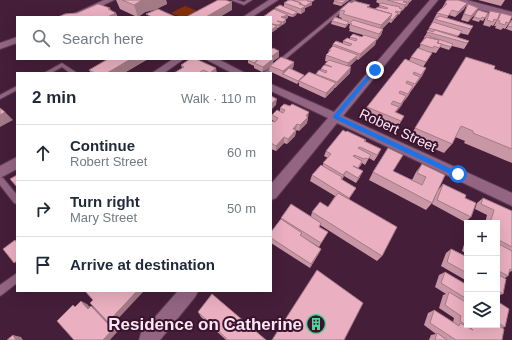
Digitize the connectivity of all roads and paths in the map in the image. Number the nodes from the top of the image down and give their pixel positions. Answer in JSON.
{"nodes":[{"id":1,"x":110,"y":0,"type":"edge"},
{"id":2,"x":233,"y":0,"type":"edge"},
{"id":3,"x":250,"y":0,"type":"edge"},
{"id":4,"x":274,"y":0,"type":"edge"},
{"id":5,"x":354,"y":0,"type":"edge"},
{"id":6,"x":434,"y":0,"type":"edge"},
{"id":7,"x":454,"y":0,"type":"edge"},
{"id":8,"x":512,"y":15,"type":"edge"},
{"id":9,"x":73,"y":16,"type":"edge"},
{"id":10,"x":249,"y":16,"type":"edge"},
{"id":11,"x":16,"y":40,"type":"edge"},
{"id":12,"x":0,"y":46,"type":"edge"},
{"id":13,"x":177,"y":60,"type":"edge"},
{"id":14,"x":212,"y":60,"type":"edge"},
{"id":15,"x":49,"y":72,"type":"edge"},
{"id":16,"x":72,"y":72,"type":"edge"},
{"id":17,"x":159,"y":72,"type":"edge"},
{"id":18,"x":238,"y":72,"type":"edge"},
{"id":19,"x":267,"y":72,"type":"edge"},
{"id":20,"x":272,"y":87,"type":"edge"},
{"id":21,"x":16,"y":89,"type":"edge"},
{"id":22,"x":0,"y":97,"type":"edge"},
{"id":23,"x":335,"y":117,"type":"junction"},
{"id":24,"x":16,"y":163,"type":"edge"},
{"id":25,"x":0,"y":173,"type":"edge"},
{"id":26,"x":0,"y":180,"type":"edge"},
{"id":27,"x":272,"y":193,"type":"edge"},
{"id":28,"x":16,"y":200,"type":"edge"},
{"id":29,"x":512,"y":200,"type":"edge"},
{"id":30,"x":16,"y":278,"type":"edge"},
{"id":31,"x":0,"y":291,"type":"edge"},
{"id":32,"x":188,"y":292,"type":"edge"},
{"id":33,"x":148,"y":340,"type":"edge"}],
"edges":[{"from":1,"to":9,"type":"street"},
{"from":2,"to":3,"type":"lane"},
{"from":4,"to":10,"type":"street"},
{"from":5,"to":19,"type":"lane"},
{"from":6,"to":23,"type":"street"},
{"from":7,"to":8,"type":"main road"},
{"from":11,"to":12,"type":"street"},
{"from":13,"to":17,"type":"street"},
{"from":14,"to":18,"type":"street"},
{"from":15,"to":16,"type":"lane"},
{"from":20,"to":23,"type":"street","name":"Robert Street"},
{"from":21,"to":22,"type":"lane"},
{"from":23,"to":27,"type":"street"},
{"from":23,"to":29,"type":"street","name":"Robert Street"},
{"from":24,"to":25,"type":"street"},
{"from":26,"to":28,"type":"lane"},
{"from":30,"to":31,"type":"lane"},
{"from":32,"to":33,"type":"street"}]}
